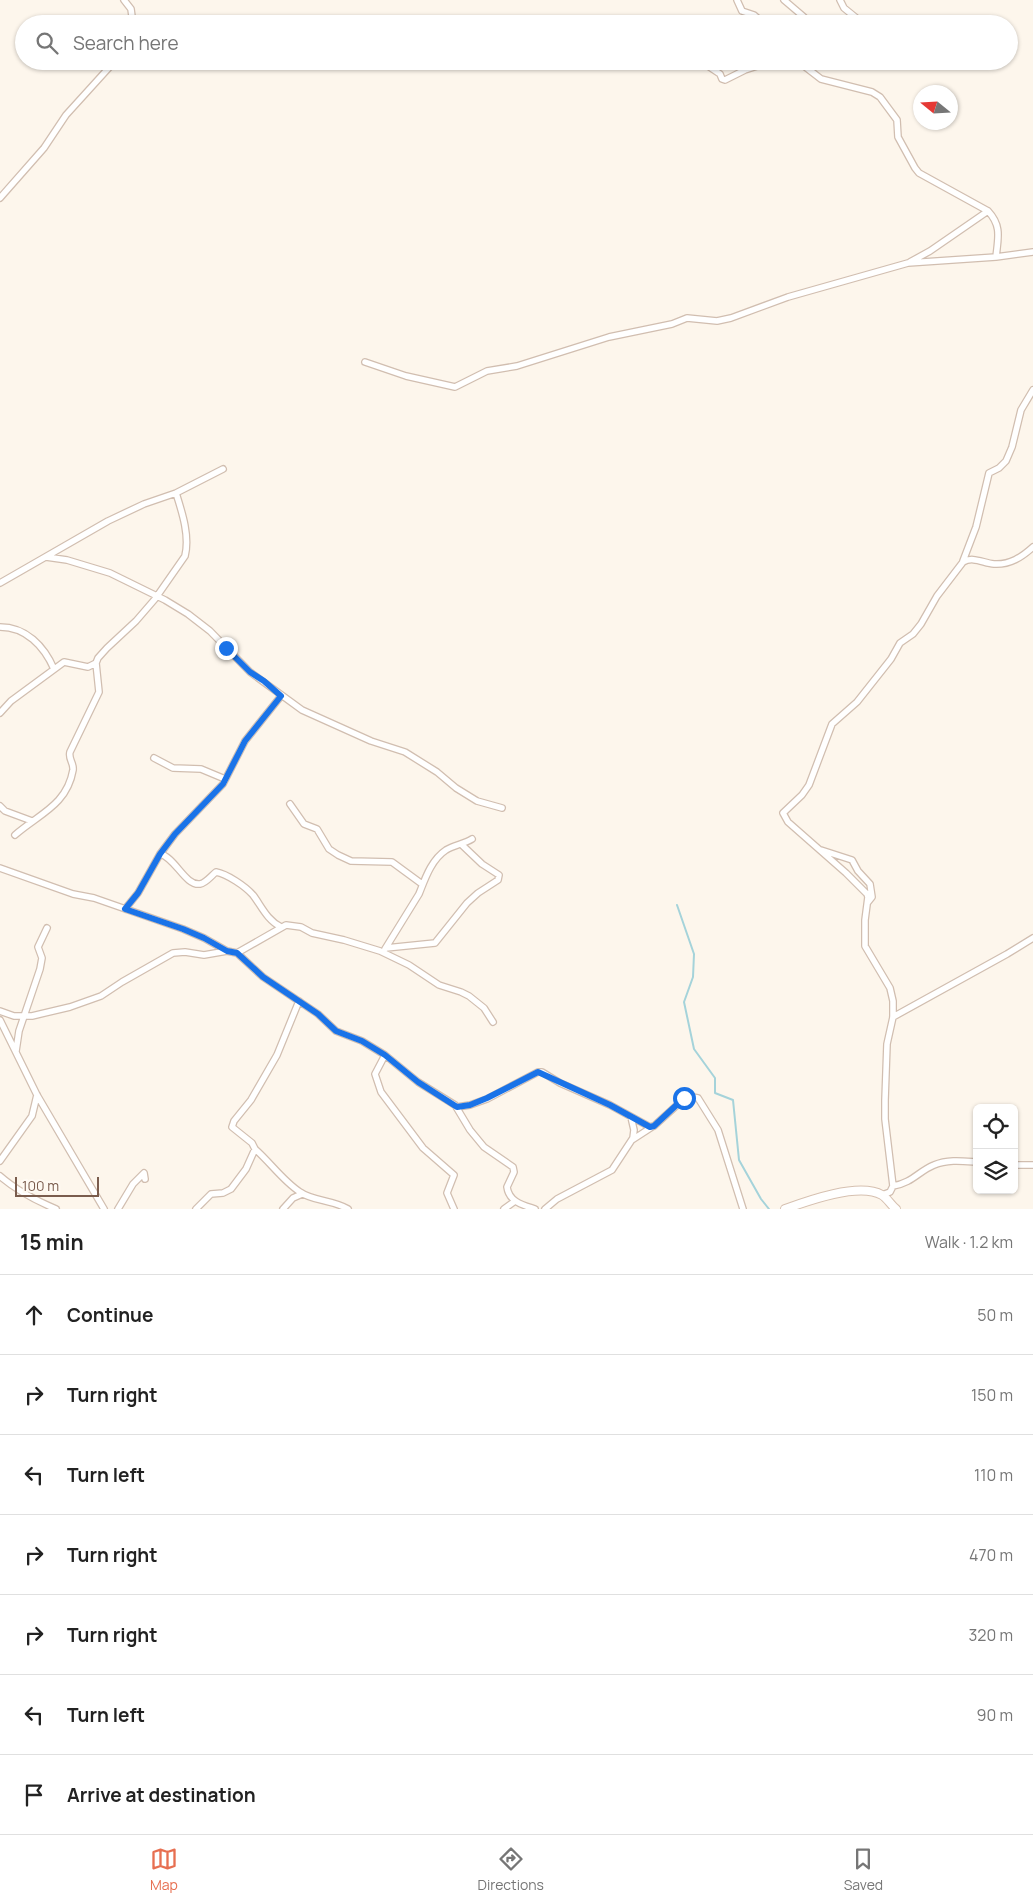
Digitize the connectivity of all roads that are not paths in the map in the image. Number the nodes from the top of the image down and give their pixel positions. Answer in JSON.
{"nodes":[{"id":1,"x":124,"y":0,"type":"edge"},
{"id":2,"x":737,"y":0,"type":"edge"},
{"id":3,"x":784,"y":0,"type":"edge"},
{"id":4,"x":840,"y":0,"type":"edge"},
{"id":5,"x":132,"y":15,"type":"edge"},
{"id":6,"x":754,"y":15,"type":"edge"},
{"id":7,"x":802,"y":15,"type":"edge"},
{"id":8,"x":853,"y":15,"type":"edge"},
{"id":9,"x":107,"y":70,"type":"edge"},
{"id":10,"x":714,"y":70,"type":"edge"},
{"id":11,"x":748,"y":70,"type":"edge"},
{"id":12,"x":810,"y":70,"type":"edge"},
{"id":13,"x":0,"y":198,"type":"edge"},
{"id":14,"x":988,"y":211,"type":"junction"},
{"id":15,"x":1033,"y":252,"type":"edge"},
{"id":16,"x":996,"y":257,"type":"junction"},
{"id":17,"x":908,"y":263,"type":"junction"},
{"id":18,"x":365,"y":362,"type":"dead end"},
{"id":19,"x":1033,"y":390,"type":"edge"},
{"id":20,"x":223,"y":470,"type":"dead end"},
{"id":21,"x":176,"y":493,"type":"junction"},
{"id":22,"x":1033,"y":547,"type":"edge"},
{"id":23,"x":46,"y":557,"type":"junction"},
{"id":24,"x":963,"y":562,"type":"junction"},
{"id":25,"x":0,"y":583,"type":"edge"},
{"id":26,"x":157,"y":596,"type":"junction"},
{"id":27,"x":0,"y":627,"type":"edge"},
{"id":28,"x":96,"y":663,"type":"junction"},
{"id":29,"x":54,"y":669,"type":"junction"},
{"id":30,"x":281,"y":696,"type":"junction"},
{"id":31,"x":0,"y":713,"type":"edge"},
{"id":32,"x":154,"y":758,"type":"dead end"},
{"id":33,"x":225,"y":779,"type":"junction"},
{"id":34,"x":290,"y":804,"type":"dead end"},
{"id":35,"x":0,"y":806,"type":"edge"},
{"id":36,"x":502,"y":808,"type":"dead end"},
{"id":37,"x":32,"y":821,"type":"junction"},
{"id":38,"x":16,"y":835,"type":"dead end"},
{"id":39,"x":472,"y":839,"type":"dead end"},
{"id":40,"x":461,"y":844,"type":"junction"},
{"id":41,"x":820,"y":849,"type":"junction"},
{"id":42,"x":160,"y":854,"type":"junction"},
{"id":43,"x":0,"y":868,"type":"edge"},
{"id":44,"x":422,"y":884,"type":"junction"},
{"id":45,"x":868,"y":902,"type":"junction"},
{"id":46,"x":125,"y":909,"type":"junction"},
{"id":47,"x":281,"y":927,"type":"junction"},
{"id":48,"x":47,"y":928,"type":"dead end"},
{"id":49,"x":1033,"y":938,"type":"edge"},
{"id":50,"x":227,"y":951,"type":"junction"},
{"id":51,"x":384,"y":951,"type":"junction"},
{"id":52,"x":237,"y":953,"type":"junction"},
{"id":53,"x":299,"y":1001,"type":"junction"},
{"id":54,"x":0,"y":1011,"type":"edge"},
{"id":55,"x":25,"y":1016,"type":"junction"},
{"id":56,"x":32,"y":1016,"type":"junction"},
{"id":57,"x":893,"y":1017,"type":"junction"},
{"id":58,"x":0,"y":1020,"type":"edge"},
{"id":59,"x":493,"y":1022,"type":"dead end"},
{"id":60,"x":22,"y":1024,"type":"junction"},
{"id":61,"x":16,"y":1051,"type":"junction"},
{"id":62,"x":385,"y":1055,"type":"junction"},
{"id":63,"x":37,"y":1095,"type":"junction"},
{"id":64,"x":457,"y":1107,"type":"junction"},
{"id":65,"x":48,"y":1114,"type":"junction"},
{"id":66,"x":32,"y":1116,"type":"junction"},
{"id":67,"x":631,"y":1116,"type":"junction"},
{"id":68,"x":652,"y":1127,"type":"junction"},
{"id":69,"x":632,"y":1140,"type":"junction"},
{"id":70,"x":255,"y":1148,"type":"junction"},
{"id":71,"x":0,"y":1152,"type":"edge"},
{"id":72,"x":1,"y":1160,"type":"edge"},
{"id":73,"x":973,"y":1162,"type":"edge"},
{"id":74,"x":1018,"y":1165,"type":"edge"},
{"id":75,"x":1033,"y":1165,"type":"edge"},
{"id":76,"x":0,"y":1176,"type":"edge"},
{"id":77,"x":145,"y":1179,"type":"dead end"},
{"id":78,"x":893,"y":1186,"type":"junction"},
{"id":79,"x":300,"y":1192,"type":"junction"},
{"id":80,"x":882,"y":1195,"type":"junction"},
{"id":81,"x":515,"y":1201,"type":"junction"},
{"id":82,"x":56,"y":1209,"type":"edge"},
{"id":83,"x":104,"y":1209,"type":"edge"},
{"id":84,"x":118,"y":1209,"type":"edge"},
{"id":85,"x":196,"y":1209,"type":"edge"},
{"id":86,"x":283,"y":1209,"type":"edge"},
{"id":87,"x":348,"y":1209,"type":"edge"},
{"id":88,"x":454,"y":1209,"type":"edge"},
{"id":89,"x":504,"y":1209,"type":"edge"},
{"id":90,"x":535,"y":1209,"type":"edge"},
{"id":91,"x":545,"y":1209,"type":"edge"},
{"id":92,"x":743,"y":1209,"type":"edge"},
{"id":93,"x":785,"y":1209,"type":"edge"},
{"id":94,"x":896,"y":1209,"type":"edge"}],
"edges":[{"from":1,"to":5,"type":"street"},
{"from":2,"to":6,"type":"street"},
{"from":3,"to":7,"type":"street"},
{"from":4,"to":8,"type":"street"},
{"from":9,"to":13,"type":"street"},
{"from":10,"to":11,"type":"street"},
{"from":12,"to":14,"type":"street"},
{"from":14,"to":16,"type":"street"},
{"from":14,"to":17,"type":"street"},
{"from":15,"to":16,"type":"street"},
{"from":16,"to":17,"type":"street"},
{"from":17,"to":18,"type":"street"},
{"from":19,"to":24,"type":"street"},
{"from":20,"to":21,"type":"street"},
{"from":21,"to":23,"type":"street"},
{"from":21,"to":26,"type":"street"},
{"from":22,"to":24,"type":"street"},
{"from":23,"to":25,"type":"street"},
{"from":23,"to":26,"type":"street"},
{"from":24,"to":41,"type":"street"},
{"from":26,"to":28,"type":"street"},
{"from":26,"to":30,"type":"street"},
{"from":27,"to":29,"type":"street"},
{"from":28,"to":29,"type":"street"},
{"from":28,"to":37,"type":"street"},
{"from":29,"to":31,"type":"street"},
{"from":30,"to":33,"type":"street"},
{"from":30,"to":36,"type":"street"},
{"from":32,"to":33,"type":"street"},
{"from":33,"to":42,"type":"street"},
{"from":34,"to":44,"type":"street"},
{"from":35,"to":37,"type":"street"},
{"from":37,"to":38,"type":"street"},
{"from":39,"to":40,"type":"street"},
{"from":40,"to":44,"type":"street"},
{"from":40,"to":51,"type":"street"},
{"from":41,"to":45,"type":"street"},
{"from":41,"to":45,"type":"street"},
{"from":42,"to":46,"type":"street"},
{"from":42,"to":47,"type":"street"},
{"from":43,"to":46,"type":"street"},
{"from":44,"to":51,"type":"street"},
{"from":45,"to":57,"type":"street"},
{"from":46,"to":50,"type":"street"},
{"from":47,"to":51,"type":"street"},
{"from":47,"to":52,"type":"street"},
{"from":48,"to":55,"type":"street"},
{"from":49,"to":57,"type":"street"},
{"from":50,"to":52,"type":"street"},
{"from":50,"to":56,"type":"street"},
{"from":51,"to":59,"type":"street"},
{"from":52,"to":53,"type":"street"},
{"from":53,"to":62,"type":"street"},
{"from":53,"to":70,"type":"street"},
{"from":54,"to":55,"type":"street"},
{"from":55,"to":56,"type":"street"},
{"from":55,"to":60,"type":"street"},
{"from":56,"to":60,"type":"street"},
{"from":57,"to":78,"type":"street"},
{"from":58,"to":61,"type":"street"},
{"from":60,"to":61,"type":"street"},
{"from":61,"to":63,"type":"street"},
{"from":62,"to":64,"type":"street"},
{"from":62,"to":88,"type":"street"},
{"from":63,"to":65,"type":"street"},
{"from":63,"to":66,"type":"street"},
{"from":64,"to":67,"type":"street"},
{"from":64,"to":81,"type":"street"},
{"from":65,"to":66,"type":"street"},
{"from":65,"to":83,"type":"street"},
{"from":66,"to":72,"type":"street"},
{"from":67,"to":68,"type":"street"},
{"from":67,"to":69,"type":"street"},
{"from":68,"to":69,"type":"street"},
{"from":68,"to":92,"type":"street"},
{"from":69,"to":91,"type":"street"},
{"from":70,"to":79,"type":"street"},
{"from":70,"to":85,"type":"street"},
{"from":71,"to":72,"type":"street"},
{"from":73,"to":78,"type":"street"},
{"from":74,"to":75,"type":"street"},
{"from":76,"to":82,"type":"street"},
{"from":77,"to":84,"type":"street"},
{"from":78,"to":80,"type":"street"},
{"from":79,"to":86,"type":"street"},
{"from":79,"to":87,"type":"street"},
{"from":80,"to":93,"type":"street"},
{"from":80,"to":94,"type":"street"},
{"from":81,"to":89,"type":"street"},
{"from":81,"to":90,"type":"street"}]}
